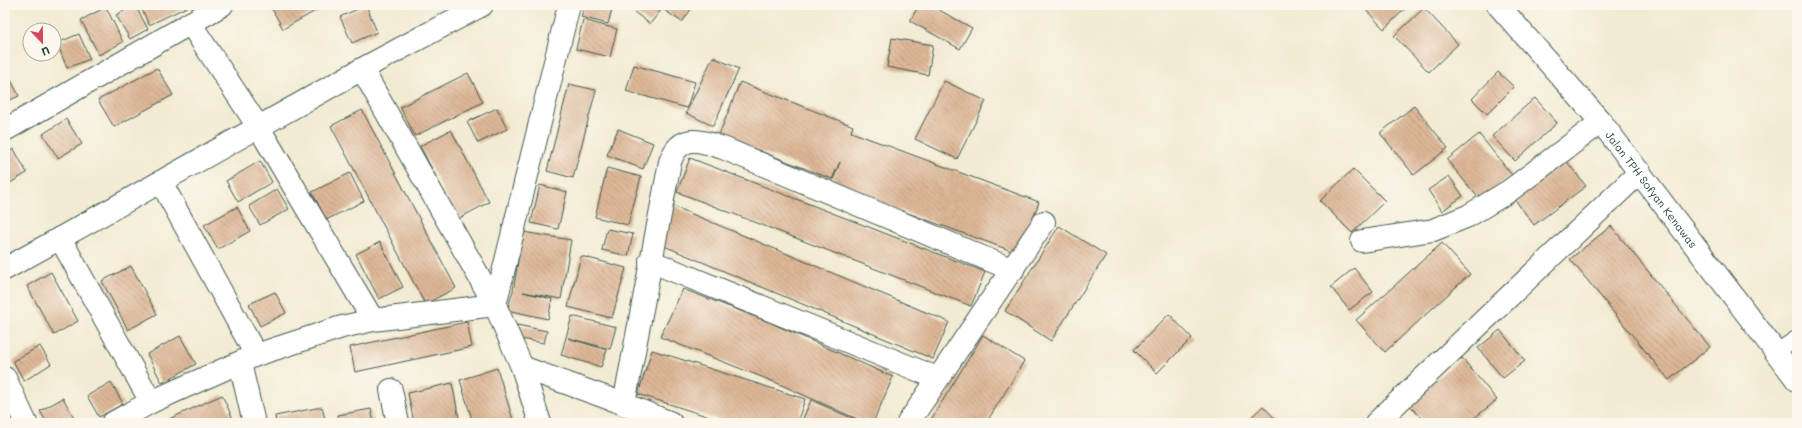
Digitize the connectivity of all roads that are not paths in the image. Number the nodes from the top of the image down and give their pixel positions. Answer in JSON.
{"nodes":[{"id":1,"x":222,"y":5,"type":"edge"},
{"id":2,"x":482,"y":5,"type":"edge"},
{"id":3,"x":569,"y":5,"type":"edge"},
{"id":4,"x":1498,"y":5,"type":"edge"},
{"id":5,"x":190,"y":23,"type":"junction"},
{"id":6,"x":362,"y":69,"type":"junction"},
{"id":7,"x":1601,"y":122,"type":"junction"},
{"id":8,"x":259,"y":128,"type":"junction"},
{"id":9,"x":5,"y":130,"type":"edge"},
{"id":10,"x":1640,"y":172,"type":"junction"},
{"id":11,"x":161,"y":182,"type":"junction"},
{"id":12,"x":1044,"y":222,"type":"dead end"},
{"id":13,"x":60,"y":238,"type":"junction"},
{"id":14,"x":1362,"y":240,"type":"dead end"},
{"id":15,"x":650,"y":261,"type":"junction"},
{"id":16,"x":5,"y":269,"type":"edge"},
{"id":17,"x":1013,"y":270,"type":"junction"},
{"id":18,"x":495,"y":305,"type":"junction"},
{"id":19,"x":373,"y":320,"type":"junction"},
{"id":20,"x":1797,"y":338,"type":"edge"},
{"id":21,"x":1776,"y":352,"type":"junction"},
{"id":22,"x":248,"y":359,"type":"junction"},
{"id":23,"x":522,"y":367,"type":"junction"},
{"id":24,"x":5,"y":378,"type":"edge"},
{"id":25,"x":937,"y":378,"type":"junction"},
{"id":26,"x":1797,"y":380,"type":"edge"},
{"id":27,"x":391,"y":390,"type":"dead end"},
{"id":28,"x":151,"y":402,"type":"junction"},
{"id":29,"x":624,"y":404,"type":"junction"},
{"id":30,"x":26,"y":423,"type":"edge"},
{"id":31,"x":113,"y":423,"type":"edge"},
{"id":32,"x":254,"y":423,"type":"edge"},
{"id":33,"x":398,"y":423,"type":"edge"},
{"id":34,"x":540,"y":423,"type":"edge"},
{"id":35,"x":671,"y":423,"type":"edge"},
{"id":36,"x":908,"y":423,"type":"edge"},
{"id":37,"x":1376,"y":423,"type":"edge"}],
"edges":[{"from":1,"to":5,"type":"street"},
{"from":2,"to":6,"type":"street"},
{"from":3,"to":18,"type":"street"},
{"from":4,"to":7,"type":"street","name":"Jalan TPH Sofyan Kenawas"},
{"from":5,"to":8,"type":"street"},
{"from":5,"to":9,"type":"street"},
{"from":6,"to":8,"type":"street"},
{"from":6,"to":18,"type":"street"},
{"from":7,"to":10,"type":"street","name":"Jalan TPH Sofyan Kenawas"},
{"from":7,"to":14,"type":"street"},
{"from":8,"to":11,"type":"street"},
{"from":8,"to":19,"type":"street"},
{"from":10,"to":21,"type":"street","name":"Jalan TPH Sofyan Kenawas"},
{"from":10,"to":37,"type":"street"},
{"from":11,"to":13,"type":"street"},
{"from":11,"to":22,"type":"street"},
{"from":12,"to":17,"type":"street"},
{"from":13,"to":16,"type":"street"},
{"from":13,"to":28,"type":"street"},
{"from":15,"to":17,"type":"street"},
{"from":15,"to":25,"type":"street"},
{"from":15,"to":29,"type":"street"},
{"from":17,"to":25,"type":"street"},
{"from":18,"to":19,"type":"street"},
{"from":18,"to":23,"type":"street"},
{"from":19,"to":22,"type":"street"},
{"from":20,"to":21,"type":"lane"},
{"from":21,"to":26,"type":"street","name":"Jalan TPH Sofyan Kenawas"},
{"from":22,"to":28,"type":"street"},
{"from":22,"to":32,"type":"street"},
{"from":23,"to":29,"type":"street"},
{"from":23,"to":34,"type":"street"},
{"from":24,"to":30,"type":"street"},
{"from":25,"to":36,"type":"street"},
{"from":27,"to":33,"type":"street"},
{"from":28,"to":31,"type":"street"},
{"from":29,"to":35,"type":"street"}]}
